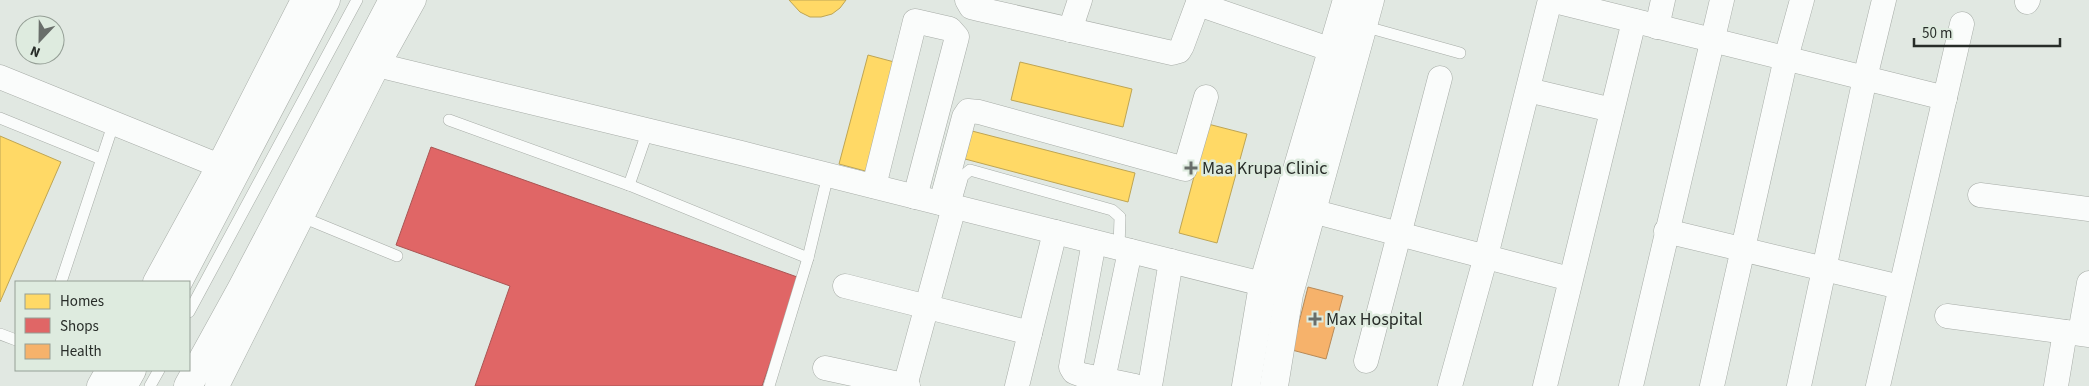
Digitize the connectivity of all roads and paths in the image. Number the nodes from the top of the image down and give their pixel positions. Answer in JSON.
{"nodes":[{"id":1,"x":303,"y":0,"type":"edge"},
{"id":2,"x":326,"y":0,"type":"edge"},
{"id":3,"x":357,"y":0,"type":"edge"},
{"id":4,"x":393,"y":0,"type":"edge"},
{"id":5,"x":414,"y":0,"type":"edge"},
{"id":6,"x":967,"y":0,"type":"edge"},
{"id":7,"x":1080,"y":0,"type":"edge"},
{"id":8,"x":1347,"y":0,"type":"edge"},
{"id":9,"x":1550,"y":0,"type":"edge"},
{"id":10,"x":1663,"y":0,"type":"edge"},
{"id":11,"x":1722,"y":0,"type":"edge"},
{"id":12,"x":1802,"y":0,"type":"edge"},
{"id":13,"x":1884,"y":0,"type":"edge"},
{"id":14,"x":1198,"y":2,"type":"edge"},
{"id":15,"x":1594,"y":5,"type":"edge"},
{"id":16,"x":1367,"y":13,"type":"edge"},
{"id":17,"x":1634,"y":21,"type":"junction"},
{"id":18,"x":1962,"y":24,"type":"dead end"},
{"id":19,"x":1657,"y":26,"type":"junction"},
{"id":20,"x":1070,"y":30,"type":"junction"},
{"id":21,"x":1712,"y":40,"type":"junction"},
{"id":22,"x":1332,"y":50,"type":"junction"},
{"id":23,"x":1460,"y":52,"type":"dead end"},
{"id":24,"x":1786,"y":58,"type":"junction"},
{"id":25,"x":369,"y":63,"type":"junction"},
{"id":26,"x":0,"y":77,"type":"edge"},
{"id":27,"x":1440,"y":78,"type":"dead end"},
{"id":28,"x":1865,"y":78,"type":"junction"},
{"id":29,"x":1528,"y":90,"type":"junction"},
{"id":30,"x":1206,"y":97,"type":"dead end"},
{"id":31,"x":1945,"y":98,"type":"junction"},
{"id":32,"x":1612,"y":110,"type":"junction"},
{"id":33,"x":0,"y":118,"type":"edge"},
{"id":34,"x":449,"y":120,"type":"dead end"},
{"id":35,"x":114,"y":122,"type":"junction"},
{"id":36,"x":648,"y":130,"type":"junction"},
{"id":37,"x":101,"y":159,"type":"junction"},
{"id":38,"x":227,"y":169,"type":"junction"},
{"id":39,"x":828,"y":175,"type":"junction"},
{"id":40,"x":629,"y":185,"type":"junction"},
{"id":41,"x":874,"y":186,"type":"junction"},
{"id":42,"x":1980,"y":195,"type":"dead end"},
{"id":43,"x":915,"y":197,"type":"junction"},
{"id":44,"x":947,"y":205,"type":"junction"},
{"id":45,"x":2089,"y":209,"type":"edge"},
{"id":46,"x":1312,"y":211,"type":"junction"},
{"id":47,"x":302,"y":217,"type":"junction"},
{"id":48,"x":1666,"y":231,"type":"junction"},
{"id":49,"x":1055,"y":232,"type":"junction"},
{"id":50,"x":1400,"y":234,"type":"junction"},
{"id":51,"x":1094,"y":242,"type":"junction"},
{"id":52,"x":1124,"y":250,"type":"junction"},
{"id":53,"x":1743,"y":250,"type":"junction"},
{"id":54,"x":397,"y":256,"type":"dead end"},
{"id":55,"x":1486,"y":256,"type":"junction"},
{"id":56,"x":808,"y":258,"type":"junction"},
{"id":57,"x":1171,"y":261,"type":"junction"},
{"id":58,"x":1824,"y":270,"type":"junction"},
{"id":59,"x":1570,"y":279,"type":"junction"},
{"id":60,"x":61,"y":281,"type":"edge"},
{"id":61,"x":156,"y":281,"type":"edge"},
{"id":62,"x":178,"y":281,"type":"edge"},
{"id":63,"x":2089,"y":283,"type":"edge"},
{"id":64,"x":1263,"y":285,"type":"junction"},
{"id":65,"x":845,"y":286,"type":"dead end"},
{"id":66,"x":1900,"y":287,"type":"junction"},
{"id":67,"x":1290,"y":291,"type":"junction"},
{"id":68,"x":927,"y":306,"type":"junction"},
{"id":69,"x":190,"y":310,"type":"edge"},
{"id":70,"x":1948,"y":316,"type":"dead end"},
{"id":71,"x":1030,"y":333,"type":"junction"},
{"id":72,"x":2078,"y":333,"type":"edge"},
{"id":73,"x":0,"y":334,"type":"edge"},
{"id":74,"x":15,"y":340,"type":"edge"},
{"id":75,"x":1366,"y":361,"type":"dead end"},
{"id":76,"x":825,"y":368,"type":"dead end"},
{"id":77,"x":107,"y":371,"type":"edge"},
{"id":78,"x":131,"y":371,"type":"edge"},
{"id":79,"x":158,"y":371,"type":"edge"},
{"id":80,"x":1103,"y":380,"type":"junction"},
{"id":81,"x":99,"y":386,"type":"edge"},
{"id":82,"x":123,"y":386,"type":"edge"},
{"id":83,"x":150,"y":386,"type":"edge"},
{"id":84,"x":188,"y":386,"type":"edge"},
{"id":85,"x":218,"y":386,"type":"edge"},
{"id":86,"x":769,"y":386,"type":"edge"},
{"id":87,"x":906,"y":386,"type":"edge"},
{"id":88,"x":1018,"y":386,"type":"edge"},
{"id":89,"x":1134,"y":386,"type":"edge"},
{"id":90,"x":1150,"y":386,"type":"edge"},
{"id":91,"x":1246,"y":386,"type":"edge"},
{"id":92,"x":1274,"y":386,"type":"edge"},
{"id":93,"x":1450,"y":386,"type":"edge"},
{"id":94,"x":1544,"y":386,"type":"edge"},
{"id":95,"x":1631,"y":386,"type":"edge"},
{"id":96,"x":1712,"y":386,"type":"edge"},
{"id":97,"x":1800,"y":386,"type":"edge"},
{"id":98,"x":1878,"y":386,"type":"edge"},
{"id":99,"x":2056,"y":386,"type":"edge"}],
"edges":[{"from":1,"to":38,"type":"street"},
{"from":2,"to":38,"type":"street"},
{"from":3,"to":69,"type":"lane"},
{"from":4,"to":25,"type":"street"},
{"from":5,"to":25,"type":"street"},
{"from":6,"to":20,"type":"street"},
{"from":7,"to":20,"type":"street"},
{"from":8,"to":22,"type":"street"},
{"from":9,"to":15,"type":"street"},
{"from":9,"to":29,"type":"street"},
{"from":10,"to":19,"type":"street"},
{"from":11,"to":21,"type":"street"},
{"from":12,"to":24,"type":"street"},
{"from":13,"to":28,"type":"street"},
{"from":14,"to":20,"type":"street"},
{"from":14,"to":22,"type":"street"},
{"from":15,"to":17,"type":"street"},
{"from":16,"to":23,"type":"lane"},
{"from":16,"to":46,"type":"street"},
{"from":17,"to":19,"type":"street"},
{"from":17,"to":32,"type":"street"},
{"from":18,"to":31,"type":"street"},
{"from":19,"to":21,"type":"street"},
{"from":21,"to":24,"type":"street"},
{"from":21,"to":48,"type":"street"},
{"from":22,"to":64,"type":"street"},
{"from":24,"to":28,"type":"street"},
{"from":24,"to":53,"type":"street"},
{"from":25,"to":36,"type":"street"},
{"from":25,"to":47,"type":"street"},
{"from":25,"to":84,"type":"street"},
{"from":26,"to":35,"type":"street"},
{"from":27,"to":50,"type":"street"},
{"from":28,"to":31,"type":"street"},
{"from":28,"to":58,"type":"street"},
{"from":29,"to":32,"type":"street"},
{"from":29,"to":55,"type":"street"},
{"from":30,"to":44,"type":"street"},
{"from":31,"to":66,"type":"street"},
{"from":32,"to":59,"type":"street"},
{"from":33,"to":37,"type":"lane"},
{"from":34,"to":40,"type":"lane"},
{"from":35,"to":37,"type":"lane"},
{"from":35,"to":38,"type":"street"},
{"from":36,"to":39,"type":"street"},
{"from":36,"to":40,"type":"lane"},
{"from":37,"to":60,"type":"lane"},
{"from":38,"to":61,"type":"street"},
{"from":38,"to":62,"type":"street"},
{"from":39,"to":41,"type":"street"},
{"from":39,"to":56,"type":"lane"},
{"from":40,"to":56,"type":"lane"},
{"from":41,"to":43,"type":"street"},
{"from":41,"to":43,"type":"street"},
{"from":42,"to":45,"type":"street"},
{"from":43,"to":44,"type":"street"},
{"from":44,"to":49,"type":"street"},
{"from":44,"to":52,"type":"lane"},
{"from":44,"to":68,"type":"street"},
{"from":46,"to":50,"type":"street"},
{"from":46,"to":67,"type":"street"},
{"from":47,"to":54,"type":"lane"},
{"from":47,"to":85,"type":"street"},
{"from":48,"to":53,"type":"street"},
{"from":48,"to":95,"type":"street"},
{"from":49,"to":51,"type":"street"},
{"from":49,"to":71,"type":"street"},
{"from":50,"to":55,"type":"street"},
{"from":50,"to":75,"type":"street"},
{"from":51,"to":52,"type":"street"},
{"from":51,"to":80,"type":"street"},
{"from":52,"to":57,"type":"street"},
{"from":52,"to":80,"type":"street"},
{"from":53,"to":58,"type":"street"},
{"from":53,"to":96,"type":"street"},
{"from":55,"to":59,"type":"street"},
{"from":55,"to":93,"type":"street"},
{"from":56,"to":86,"type":"lane"},
{"from":57,"to":64,"type":"street"},
{"from":57,"to":90,"type":"street"},
{"from":58,"to":66,"type":"street"},
{"from":58,"to":97,"type":"street"},
{"from":59,"to":94,"type":"street"},
{"from":63,"to":72,"type":"street"},
{"from":64,"to":67,"type":"street"},
{"from":64,"to":91,"type":"street"},
{"from":65,"to":68,"type":"street"},
{"from":66,"to":98,"type":"street"},
{"from":67,"to":92,"type":"street"},
{"from":68,"to":71,"type":"street"},
{"from":68,"to":87,"type":"street"},
{"from":70,"to":72,"type":"street"},
{"from":71,"to":88,"type":"street"},
{"from":72,"to":99,"type":"street"},
{"from":73,"to":74,"type":"lane"},
{"from":76,"to":87,"type":"street"},
{"from":77,"to":81,"type":"street"},
{"from":78,"to":82,"type":"street"},
{"from":79,"to":83,"type":"lane"},
{"from":80,"to":89,"type":"street"}]}
